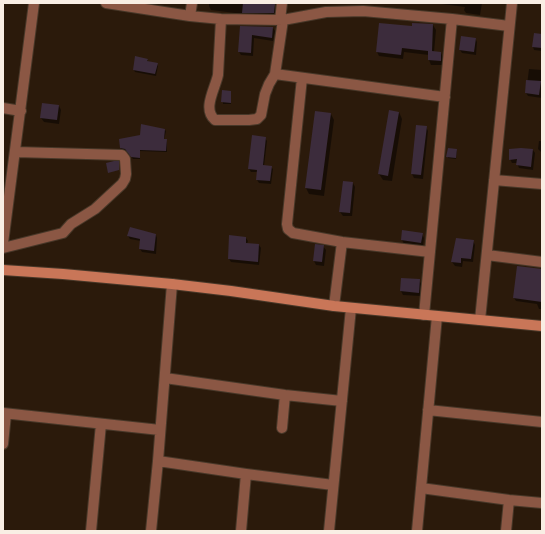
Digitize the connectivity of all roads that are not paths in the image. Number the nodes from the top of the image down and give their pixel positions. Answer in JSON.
{"nodes":[{"id":1,"x":34,"y":3,"type":"edge"},
{"id":2,"x":106,"y":3,"type":"edge"},
{"id":3,"x":192,"y":3,"type":"edge"},
{"id":4,"x":282,"y":3,"type":"edge"},
{"id":5,"x":512,"y":3,"type":"edge"},
{"id":6,"x":138,"y":5,"type":"edge"},
{"id":7,"x":190,"y":16,"type":"junction"},
{"id":8,"x":221,"y":19,"type":"junction"},
{"id":9,"x":452,"y":19,"type":"junction"},
{"id":10,"x":281,"y":20,"type":"junction"},
{"id":11,"x":509,"y":26,"type":"junction"},
{"id":12,"x":276,"y":74,"type":"junction"},
{"id":13,"x":302,"y":78,"type":"junction"},
{"id":14,"x":446,"y":97,"type":"junction"},
{"id":15,"x":3,"y":108,"type":"edge"},
{"id":16,"x":20,"y":111,"type":"junction"},
{"id":17,"x":16,"y":152,"type":"junction"},
{"id":18,"x":494,"y":180,"type":"junction"},
{"id":19,"x":542,"y":184,"type":"edge"},
{"id":20,"x":342,"y":242,"type":"junction"},
{"id":21,"x":3,"y":243,"type":"edge"},
{"id":22,"x":3,"y":248,"type":"edge"},
{"id":23,"x":430,"y":252,"type":"junction"},
{"id":24,"x":487,"y":255,"type":"junction"},
{"id":25,"x":542,"y":262,"type":"edge"},
{"id":26,"x":3,"y":270,"type":"edge"},
{"id":27,"x":172,"y":284,"type":"junction"},
{"id":28,"x":334,"y":306,"type":"junction"},
{"id":29,"x":351,"y":308,"type":"junction"},
{"id":30,"x":424,"y":315,"type":"junction"},
{"id":31,"x":437,"y":316,"type":"junction"},
{"id":32,"x":480,"y":320,"type":"junction"},
{"id":33,"x":542,"y":326,"type":"edge"},
{"id":34,"x":165,"y":378,"type":"junction"},
{"id":35,"x":285,"y":395,"type":"junction"},
{"id":36,"x":342,"y":401,"type":"junction"},
{"id":37,"x":428,"y":410,"type":"junction"},
{"id":38,"x":5,"y":413,"type":"edge"},
{"id":39,"x":542,"y":422,"type":"edge"},
{"id":40,"x":101,"y":424,"type":"junction"},
{"id":41,"x":282,"y":428,"type":"dead end"},
{"id":42,"x":160,"y":430,"type":"junction"},
{"id":43,"x":3,"y":444,"type":"edge"},
{"id":44,"x":158,"y":461,"type":"junction"},
{"id":45,"x":246,"y":474,"type":"junction"},
{"id":46,"x":333,"y":485,"type":"junction"},
{"id":47,"x":421,"y":488,"type":"junction"},
{"id":48,"x":509,"y":500,"type":"junction"},
{"id":49,"x":542,"y":503,"type":"edge"},
{"id":50,"x":91,"y":531,"type":"edge"},
{"id":51,"x":151,"y":531,"type":"edge"},
{"id":52,"x":241,"y":531,"type":"edge"},
{"id":53,"x":329,"y":531,"type":"edge"},
{"id":54,"x":417,"y":531,"type":"edge"},
{"id":55,"x":506,"y":531,"type":"edge"}],
"edges":[{"from":1,"to":16,"type":"street"},
{"from":2,"to":6,"type":"street"},
{"from":3,"to":7,"type":"street"},
{"from":4,"to":10,"type":"street"},
{"from":5,"to":11,"type":"street"},
{"from":6,"to":7,"type":"street"},
{"from":7,"to":8,"type":"street"},
{"from":8,"to":10,"type":"street"},
{"from":8,"to":12,"type":"street"},
{"from":9,"to":10,"type":"street"},
{"from":9,"to":11,"type":"street"},
{"from":9,"to":14,"type":"street"},
{"from":10,"to":12,"type":"street"},
{"from":11,"to":18,"type":"street"},
{"from":12,"to":13,"type":"street"},
{"from":13,"to":14,"type":"street"},
{"from":13,"to":20,"type":"street"},
{"from":14,"to":23,"type":"street"},
{"from":15,"to":16,"type":"street"},
{"from":16,"to":17,"type":"street"},
{"from":17,"to":21,"type":"street"},
{"from":17,"to":22,"type":"street"},
{"from":18,"to":19,"type":"street"},
{"from":18,"to":24,"type":"street"},
{"from":20,"to":23,"type":"street"},
{"from":20,"to":28,"type":"street"},
{"from":23,"to":30,"type":"street"},
{"from":24,"to":25,"type":"street"},
{"from":24,"to":32,"type":"street"},
{"from":26,"to":27,"type":"street"},
{"from":27,"to":28,"type":"street"},
{"from":27,"to":34,"type":"street"},
{"from":28,"to":29,"type":"street"},
{"from":29,"to":30,"type":"street"},
{"from":29,"to":36,"type":"street"},
{"from":30,"to":31,"type":"street"},
{"from":31,"to":32,"type":"street"},
{"from":31,"to":37,"type":"street"},
{"from":32,"to":33,"type":"street"},
{"from":34,"to":35,"type":"street"},
{"from":34,"to":42,"type":"street"},
{"from":35,"to":36,"type":"street"},
{"from":35,"to":41,"type":"street"},
{"from":36,"to":46,"type":"street"},
{"from":37,"to":39,"type":"street"},
{"from":37,"to":47,"type":"street"},
{"from":38,"to":40,"type":"street"},
{"from":38,"to":43,"type":"street"},
{"from":40,"to":42,"type":"street"},
{"from":40,"to":50,"type":"street"},
{"from":42,"to":44,"type":"street"},
{"from":44,"to":45,"type":"street"},
{"from":44,"to":51,"type":"street"},
{"from":45,"to":46,"type":"street"},
{"from":45,"to":52,"type":"street"},
{"from":46,"to":53,"type":"street"},
{"from":47,"to":48,"type":"street"},
{"from":47,"to":54,"type":"street"},
{"from":48,"to":49,"type":"street"},
{"from":48,"to":55,"type":"street"}]}
